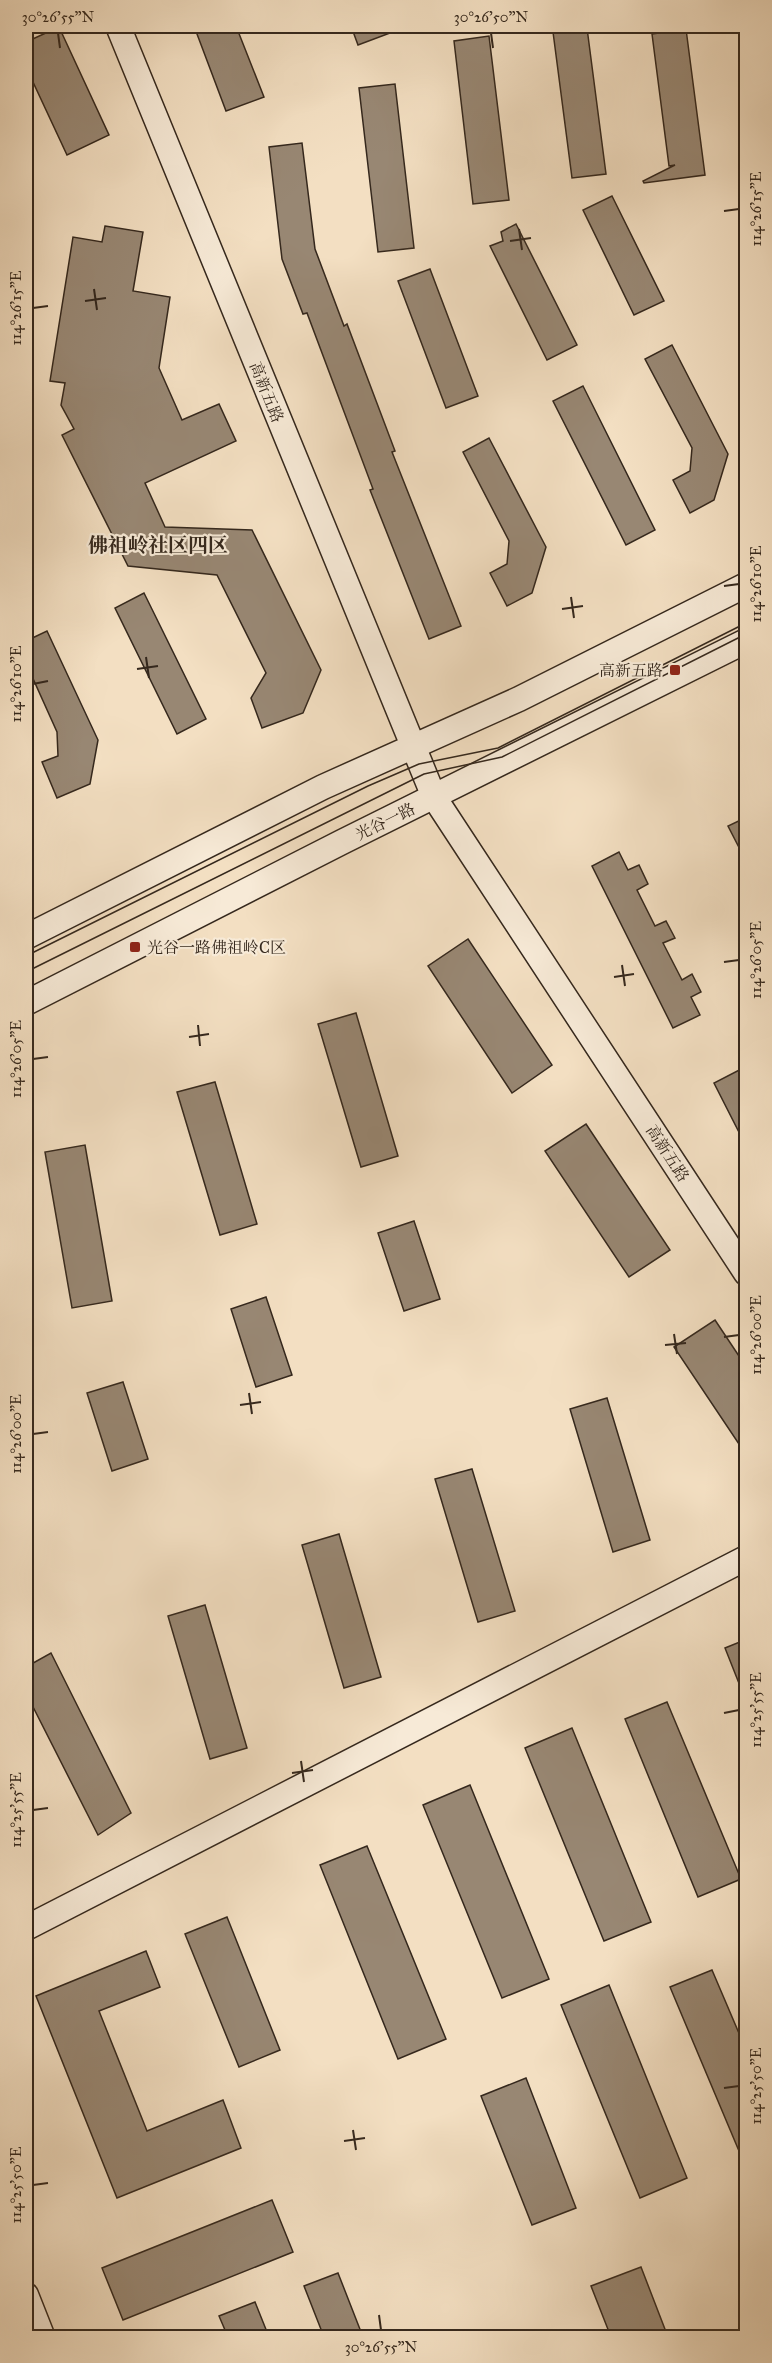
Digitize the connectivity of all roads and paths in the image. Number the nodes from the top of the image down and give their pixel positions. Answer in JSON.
{"nodes":[{"id":1,"x":118,"y":26,"type":"edge"},
{"id":2,"x":747,"y":585,"type":"edge"},
{"id":3,"x":747,"y":641,"type":"edge"},
{"id":4,"x":412,"y":747,"type":"junction"},
{"id":5,"x":434,"y":797,"type":"junction"},
{"id":6,"x":26,"y":937,"type":"edge"},
{"id":7,"x":26,"y":1003,"type":"edge"},
{"id":8,"x":747,"y":1273,"type":"edge"},
{"id":9,"x":747,"y":1542,"type":"edge"},
{"id":10,"x":747,"y":1558,"type":"edge"},
{"id":11,"x":26,"y":1912,"type":"edge"},
{"id":12,"x":26,"y":1928,"type":"edge"},
{"id":13,"x":26,"y":2295,"type":"edge"},
{"id":14,"x":43,"y":2337,"type":"edge"}],
"edges":[{"from":1,"to":4,"type":"main road","name":"高新五路"},
{"from":2,"to":4,"type":"main road"},
{"from":3,"to":5,"type":"main road","name":"光谷一路"},
{"from":4,"to":5,"type":"main road","name":"高新五路"},
{"from":4,"to":6,"type":"main road"},
{"from":5,"to":7,"type":"main road","name":"光谷一路"},
{"from":5,"to":8,"type":"main road","name":"高新五路"},
{"from":9,"to":11,"type":"main road"},
{"from":10,"to":12,"type":"main road"},
{"from":13,"to":14,"type":"main road"}]}
